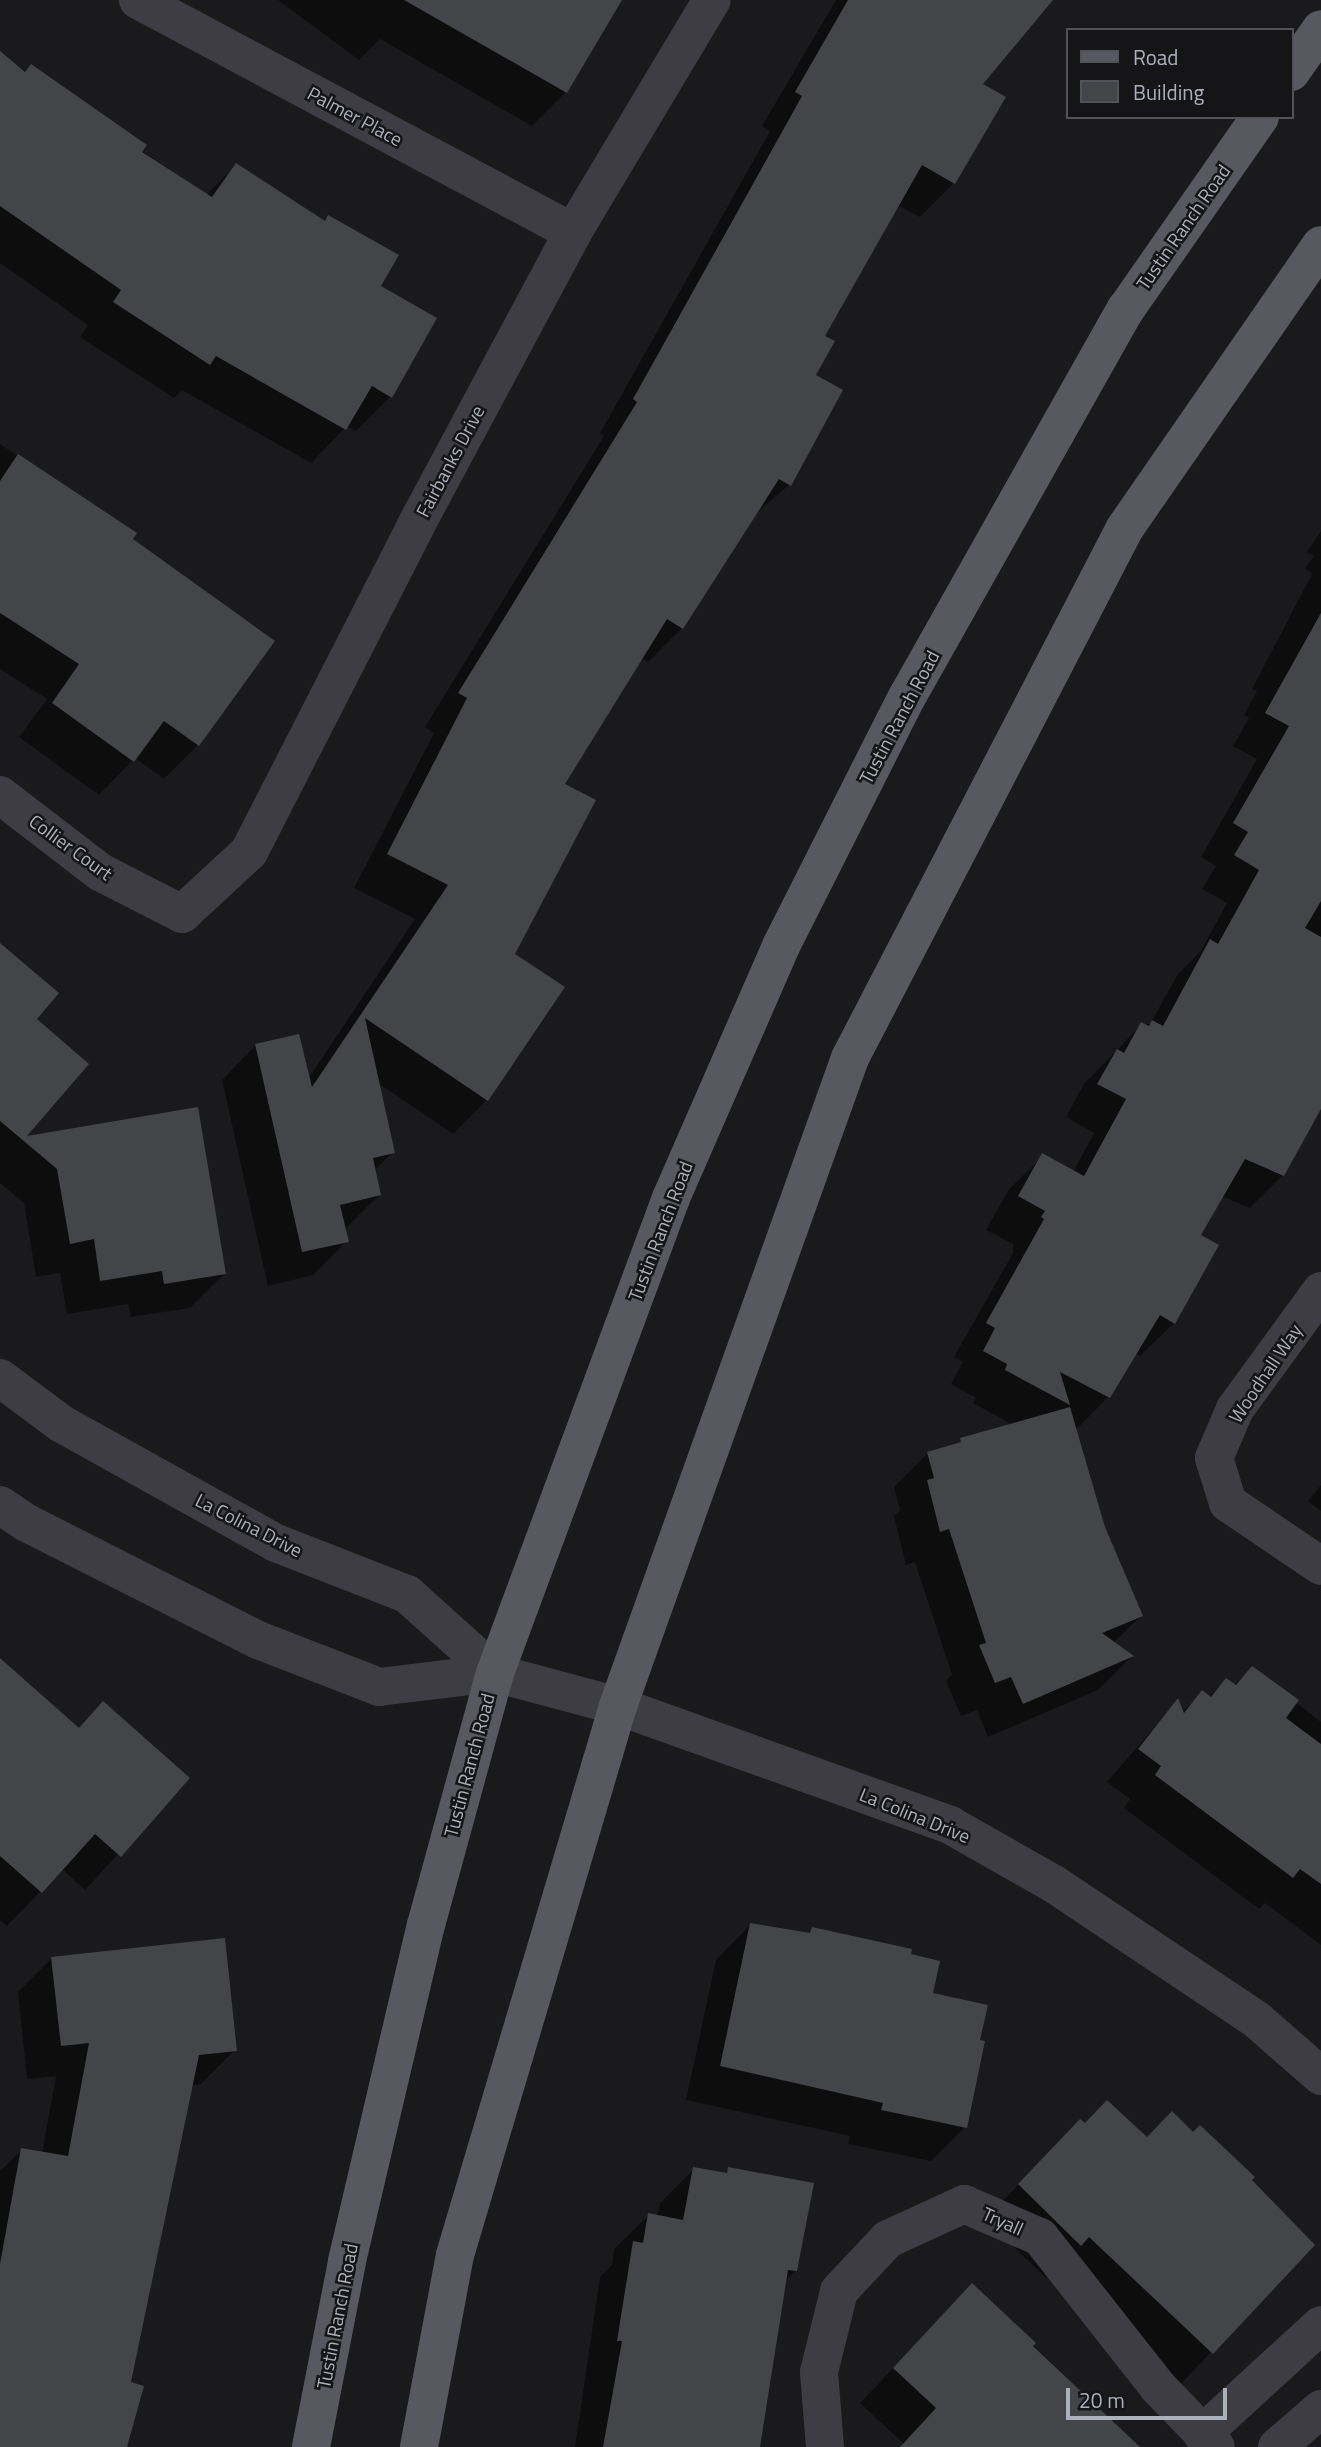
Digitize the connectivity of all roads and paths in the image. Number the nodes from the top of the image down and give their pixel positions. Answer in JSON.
{"nodes":[{"id":1,"x":138,"y":0,"type":"edge"},
{"id":2,"x":712,"y":0,"type":"edge"},
{"id":3,"x":1321,"y":29,"type":"edge"},
{"id":4,"x":1293,"y":69,"type":"edge"},
{"id":5,"x":1259,"y":119,"type":"edge"},
{"id":6,"x":573,"y":232,"type":"junction"},
{"id":7,"x":1321,"y":245,"type":"edge"},
{"id":8,"x":0,"y":795,"type":"edge"},
{"id":9,"x":182,"y":914,"type":"joint"},
{"id":10,"x":1321,"y":1291,"type":"edge"},
{"id":11,"x":0,"y":1378,"type":"edge"},
{"id":12,"x":0,"y":1505,"type":"edge"},
{"id":13,"x":1321,"y":1566,"type":"edge"},
{"id":14,"x":495,"y":1673,"type":"junction"},
{"id":15,"x":618,"y":1706,"type":"junction"},
{"id":16,"x":1321,"y":2076,"type":"edge"},
{"id":17,"x":1321,"y":2325,"type":"edge"},
{"id":18,"x":1321,"y":2409,"type":"edge"},
{"id":19,"x":1209,"y":2440,"type":"edge"},
{"id":20,"x":311,"y":2447,"type":"edge"},
{"id":21,"x":419,"y":2447,"type":"edge"},
{"id":22,"x":824,"y":2447,"type":"edge"},
{"id":23,"x":1277,"y":2447,"type":"edge"}],
"edges":[{"from":1,"to":6,"type":"street","name":"Palmer Place"},
{"from":2,"to":6,"type":"street","name":"Fairbanks Drive"},
{"from":3,"to":4,"type":"main road"},
{"from":5,"to":14,"type":"main road","name":"Tustin Ranch Road"},
{"from":6,"to":9,"type":"street","name":"Fairbanks Drive"},
{"from":7,"to":15,"type":"main road"},
{"from":8,"to":9,"type":"street","name":"Collier Court"},
{"from":10,"to":13,"type":"street","name":"Woodhall Way"},
{"from":11,"to":14,"type":"street","name":"La Colina Drive"},
{"from":12,"to":14,"type":"street","name":"La Colina Drive"},
{"from":14,"to":15,"type":"street","name":"La Colina Drive"},
{"from":14,"to":20,"type":"main road","name":"Tustin Ranch Road"},
{"from":15,"to":16,"type":"street","name":"La Colina Drive"},
{"from":15,"to":21,"type":"main road"},
{"from":17,"to":19,"type":"street"},
{"from":18,"to":23,"type":"street"},
{"from":19,"to":22,"type":"street","name":"Tryall"}]}
